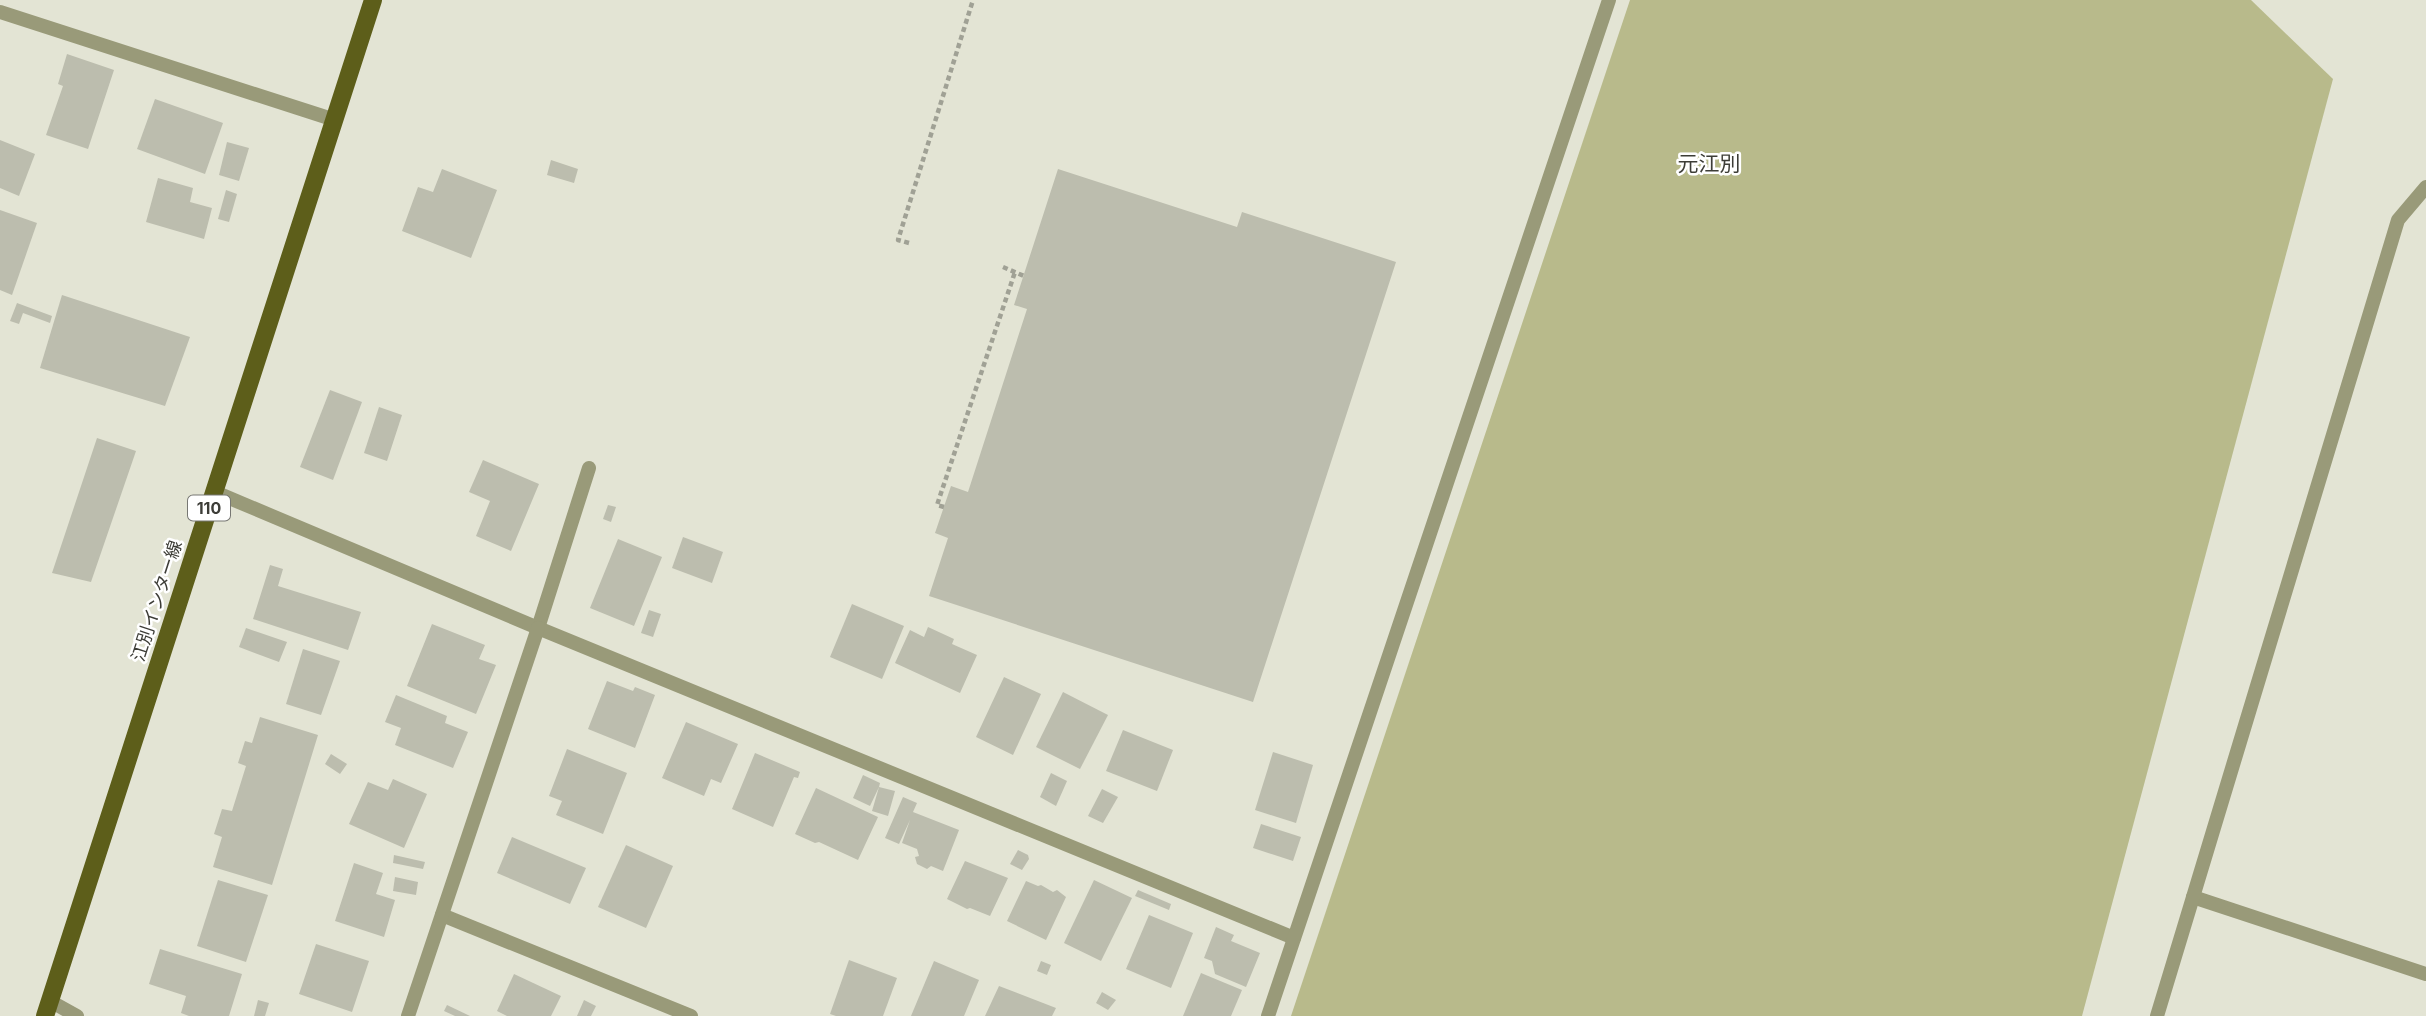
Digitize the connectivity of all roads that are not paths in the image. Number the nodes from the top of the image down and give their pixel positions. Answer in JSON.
{"nodes":[{"id":1,"x":373,"y":0,"type":"edge"},
{"id":2,"x":1609,"y":0,"type":"edge"},
{"id":3,"x":0,"y":12,"type":"edge"},
{"id":4,"x":335,"y":120,"type":"junction"},
{"id":5,"x":2426,"y":187,"type":"edge"},
{"id":6,"x":589,"y":468,"type":"dead end"},
{"id":7,"x":215,"y":492,"type":"junction"},
{"id":8,"x":538,"y":628,"type":"junction"},
{"id":9,"x":2193,"y":897,"type":"junction"},
{"id":10,"x":442,"y":915,"type":"junction"},
{"id":11,"x":1294,"y":937,"type":"junction"},
{"id":12,"x":2426,"y":974,"type":"edge"},
{"id":13,"x":48,"y":1008,"type":"edge"},
{"id":14,"x":77,"y":1016,"type":"edge"},
{"id":15,"x":408,"y":1016,"type":"edge"},
{"id":16,"x":691,"y":1016,"type":"edge"},
{"id":17,"x":1268,"y":1016,"type":"edge"},
{"id":18,"x":2157,"y":1016,"type":"edge"}],
"edges":[{"from":1,"to":4,"type":"main road","name":"江別インター線","number":"110"},
{"from":2,"to":11,"type":"street"},
{"from":3,"to":4,"type":"street"},
{"from":4,"to":7,"type":"main road","name":"江別インター線","number":"110"},
{"from":5,"to":9,"type":"street"},
{"from":6,"to":8,"type":"street"},
{"from":7,"to":8,"type":"street"},
{"from":7,"to":13,"type":"main road","name":"江別インター線","number":"110"},
{"from":8,"to":10,"type":"street"},
{"from":8,"to":11,"type":"street"},
{"from":9,"to":12,"type":"street"},
{"from":9,"to":18,"type":"street"},
{"from":10,"to":15,"type":"street"},
{"from":10,"to":16,"type":"street"},
{"from":11,"to":17,"type":"street"},
{"from":13,"to":14,"type":"street"}]}
